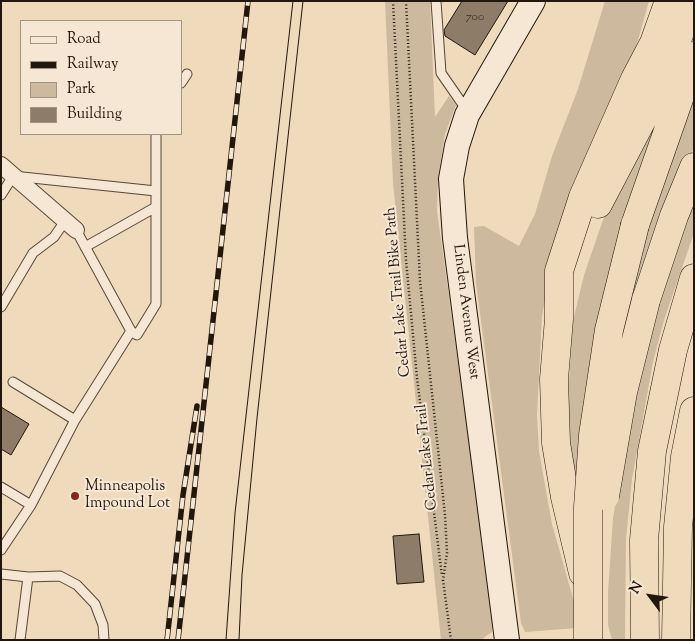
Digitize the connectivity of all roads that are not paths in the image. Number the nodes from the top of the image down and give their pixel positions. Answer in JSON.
{"nodes":[{"id":1,"x":436,"y":1,"type":"edge"},
{"id":2,"x":533,"y":1,"type":"edge"},
{"id":3,"x":656,"y":1,"type":"edge"},
{"id":4,"x":669,"y":1,"type":"edge"},
{"id":5,"x":691,"y":1,"type":"edge"},
{"id":6,"x":694,"y":56,"type":"edge"},
{"id":7,"x":187,"y":74,"type":"dead end"},
{"id":8,"x":635,"y":79,"type":"junction"},
{"id":9,"x":182,"y":82,"type":"edge"},
{"id":10,"x":468,"y":112,"type":"junction"},
{"id":11,"x":156,"y":135,"type":"edge"},
{"id":12,"x":694,"y":167,"type":"edge"},
{"id":13,"x":7,"y":171,"type":"edge"},
{"id":14,"x":156,"y":191,"type":"junction"},
{"id":15,"x":1,"y":195,"type":"edge"},
{"id":16,"x":156,"y":207,"type":"junction"},
{"id":17,"x":70,"y":226,"type":"junction"},
{"id":18,"x":85,"y":247,"type":"junction"},
{"id":19,"x":694,"y":278,"type":"edge"},
{"id":20,"x":1,"y":307,"type":"edge"},
{"id":21,"x":559,"y":319,"type":"junction"},
{"id":22,"x":131,"y":331,"type":"junction"},
{"id":23,"x":13,"y":382,"type":"dead end"},
{"id":24,"x":694,"y":412,"type":"edge"},
{"id":25,"x":75,"y":420,"type":"junction"},
{"id":26,"x":1,"y":487,"type":"edge"},
{"id":27,"x":31,"y":505,"type":"junction"},
{"id":28,"x":1,"y":550,"type":"edge"},
{"id":29,"x":1,"y":574,"type":"edge"},
{"id":30,"x":28,"y":577,"type":"junction"},
{"id":31,"x":694,"y":580,"type":"edge"},
{"id":32,"x":20,"y":640,"type":"edge"},
{"id":33,"x":104,"y":640,"type":"edge"},
{"id":34,"x":507,"y":640,"type":"edge"},
{"id":35,"x":588,"y":640,"type":"edge"},
{"id":36,"x":598,"y":640,"type":"edge"},
{"id":37,"x":645,"y":640,"type":"edge"},
{"id":38,"x":676,"y":640,"type":"edge"},
{"id":39,"x":681,"y":640,"type":"edge"}],
"edges":[{"from":1,"to":10,"type":"lane"},
{"from":2,"to":10,"type":"street","name":"Linden Avenue West"},
{"from":3,"to":8,"type":"highway"},
{"from":4,"to":8,"type":"highway"},
{"from":5,"to":21,"type":"highway"},
{"from":6,"to":35,"type":"highway","bridge":true},
{"from":7,"to":9,"type":"lane"},
{"from":8,"to":21,"type":"highway"},
{"from":10,"to":34,"type":"street","name":"Linden Avenue West"},
{"from":11,"to":14,"type":"lane"},
{"from":12,"to":36,"type":"highway","bridge":true},
{"from":13,"to":14,"type":"lane"},
{"from":13,"to":15,"type":"lane"},
{"from":13,"to":17,"type":"street"},
{"from":14,"to":16,"type":"lane"},
{"from":16,"to":18,"type":"lane"},
{"from":16,"to":22,"type":"lane"},
{"from":17,"to":18,"type":"lane"},
{"from":17,"to":20,"type":"lane"},
{"from":18,"to":22,"type":"lane"},
{"from":19,"to":37,"type":"highway"},
{"from":21,"to":36,"type":"highway","bridge":true},
{"from":22,"to":25,"type":"lane"},
{"from":23,"to":25,"type":"lane"},
{"from":24,"to":38,"type":"highway"},
{"from":25,"to":27,"type":"lane"},
{"from":26,"to":27,"type":"lane"},
{"from":27,"to":28,"type":"lane"},
{"from":29,"to":30,"type":"lane"},
{"from":30,"to":32,"type":"lane"},
{"from":30,"to":33,"type":"lane"},
{"from":31,"to":39,"type":"highway"}]}
